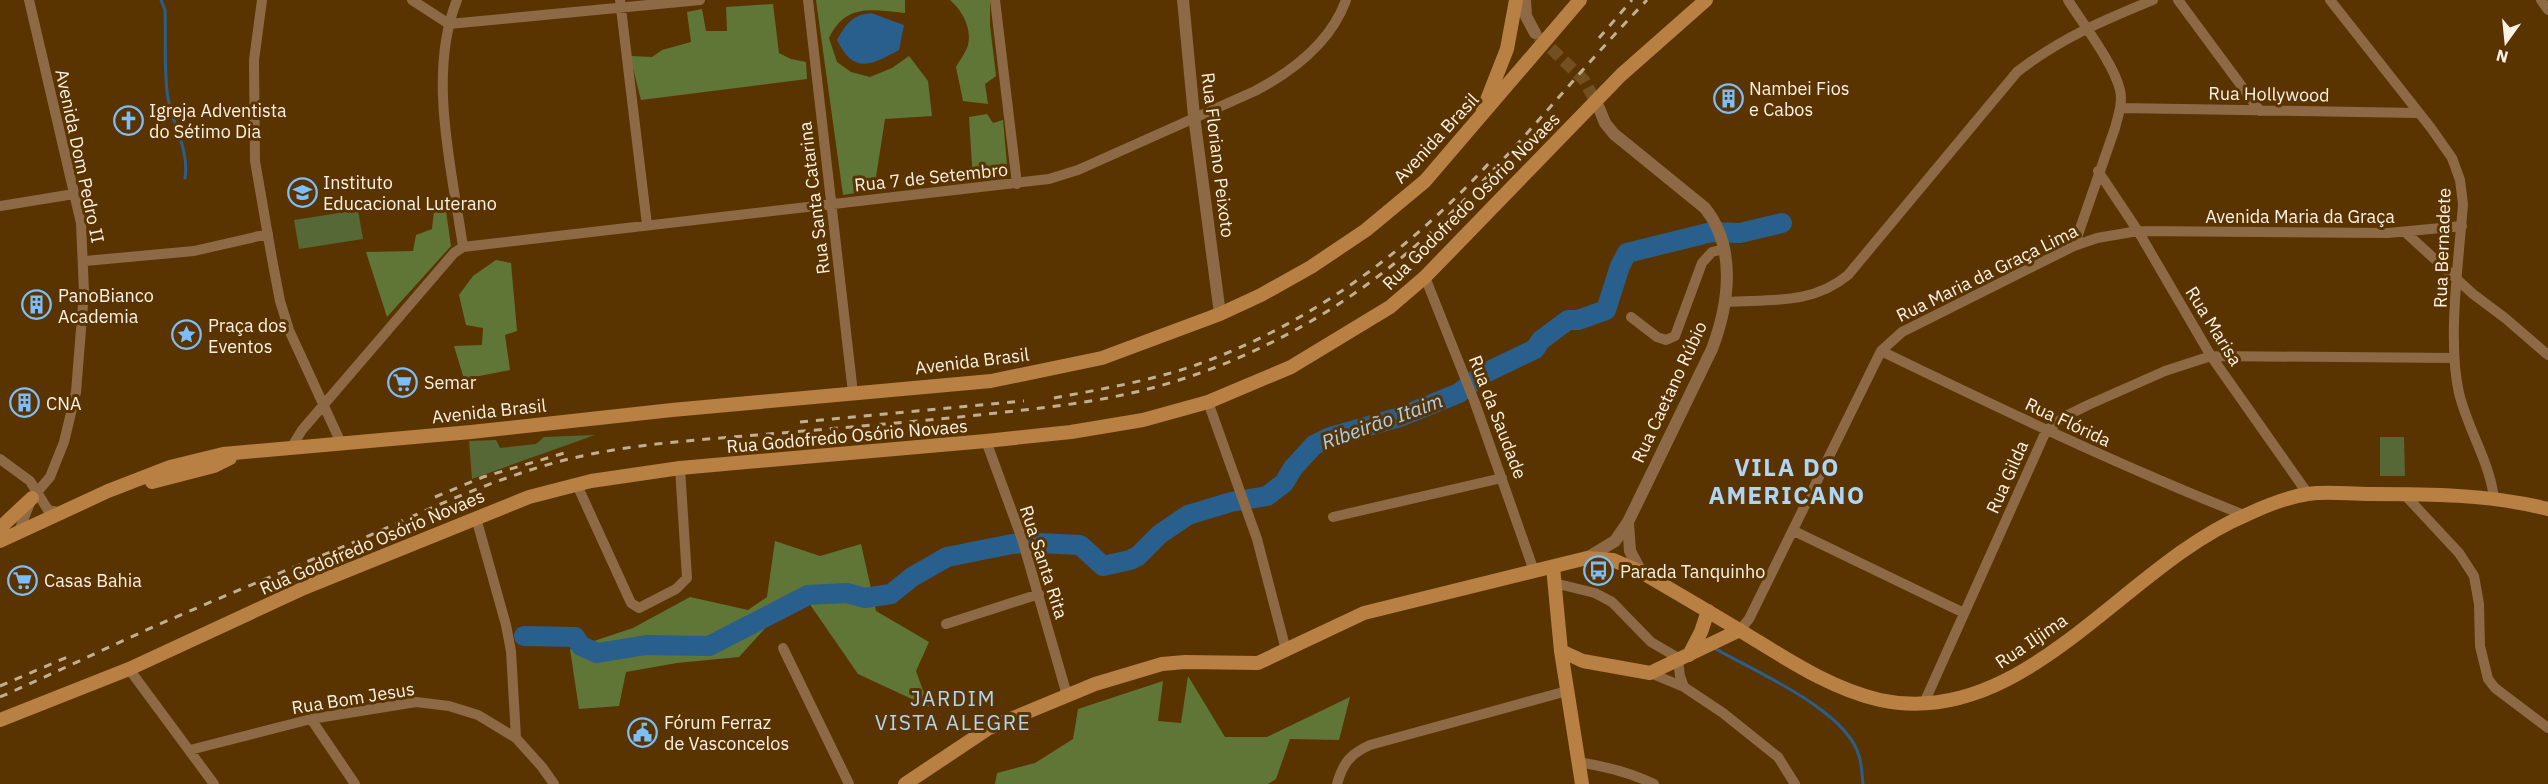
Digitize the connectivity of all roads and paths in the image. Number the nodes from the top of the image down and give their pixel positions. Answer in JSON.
{"nodes":[{"id":1,"x":29,"y":0,"type":"edge"},
{"id":2,"x":262,"y":0,"type":"edge"},
{"id":3,"x":412,"y":0,"type":"edge"},
{"id":4,"x":457,"y":0,"type":"edge"},
{"id":5,"x":700,"y":0,"type":"edge"},
{"id":6,"x":808,"y":0,"type":"edge"},
{"id":7,"x":995,"y":0,"type":"edge"},
{"id":8,"x":1183,"y":0,"type":"edge"},
{"id":9,"x":1346,"y":0,"type":"edge"},
{"id":10,"x":1516,"y":0,"type":"edge"},
{"id":11,"x":1524,"y":0,"type":"edge"},
{"id":12,"x":1580,"y":0,"type":"edge"},
{"id":13,"x":1706,"y":0,"type":"edge"},
{"id":14,"x":2068,"y":0,"type":"edge"},
{"id":15,"x":2153,"y":0,"type":"edge"},
{"id":16,"x":2178,"y":0,"type":"edge"},
{"id":17,"x":2330,"y":0,"type":"edge"},
{"id":18,"x":2541,"y":0,"type":"edge"},
{"id":19,"x":620,"y":4,"type":"edge"},
{"id":20,"x":2548,"y":10,"type":"edge"},
{"id":21,"x":449,"y":24,"type":"junction"},
{"id":22,"x":2086,"y":27,"type":"junction"},
{"id":23,"x":1535,"y":33,"type":"tunnel mouth"},
{"id":24,"x":1599,"y":108,"type":"tunnel mouth"},
{"id":25,"x":2121,"y":108,"type":"junction"},
{"id":26,"x":2260,"y":111,"type":"junction"},
{"id":27,"x":2417,"y":113,"type":"junction"},
{"id":28,"x":1194,"y":116,"type":"junction"},
{"id":29,"x":1477,"y":123,"type":"junction"},
{"id":30,"x":2098,"y":171,"type":"junction"},
{"id":31,"x":1017,"y":184,"type":"junction"},
{"id":32,"x":74,"y":194,"type":"junction"},
{"id":33,"x":831,"y":205,"type":"junction"},
{"id":34,"x":0,"y":206,"type":"edge"},
{"id":35,"x":647,"y":225,"type":"junction"},
{"id":36,"x":2462,"y":226,"type":"junction"},
{"id":37,"x":2138,"y":231,"type":"junction"},
{"id":38,"x":2405,"y":232,"type":"junction"},
{"id":39,"x":268,"y":234,"type":"junction"},
{"id":40,"x":1723,"y":246,"type":"junction"},
{"id":41,"x":2074,"y":246,"type":"junction"},
{"id":42,"x":463,"y":247,"type":"junction"},
{"id":43,"x":85,"y":261,"type":"junction"},
{"id":44,"x":1425,"y":277,"type":"junction"},
{"id":45,"x":2458,"y":281,"type":"junction"},
{"id":46,"x":1726,"y":302,"type":"junction"},
{"id":47,"x":1220,"y":314,"type":"junction"},
{"id":48,"x":1631,"y":317,"type":"dead end"},
{"id":49,"x":1881,"y":351,"type":"junction"},
{"id":50,"x":2211,"y":356,"type":"junction"},
{"id":51,"x":2548,"y":356,"type":"edge"},
{"id":52,"x":2454,"y":358,"type":"junction"},
{"id":53,"x":853,"y":393,"type":"junction"},
{"id":54,"x":1208,"y":402,"type":"junction"},
{"id":55,"x":324,"y":406,"type":"junction"},
{"id":56,"x":2046,"y":431,"type":"junction"},
{"id":57,"x":986,"y":441,"type":"junction"},
{"id":58,"x":341,"y":443,"type":"junction"},
{"id":59,"x":291,"y":448,"type":"junction"},
{"id":60,"x":0,"y":459,"type":"edge"},
{"id":61,"x":680,"y":468,"type":"junction"},
{"id":62,"x":1503,"y":478,"type":"junction"},
{"id":63,"x":578,"y":485,"type":"junction"},
{"id":64,"x":2308,"y":494,"type":"junction"},
{"id":65,"x":2404,"y":494,"type":"junction"},
{"id":66,"x":36,"y":495,"type":"junction"},
{"id":67,"x":2494,"y":498,"type":"junction"},
{"id":68,"x":2548,"y":509,"type":"edge"},
{"id":69,"x":62,"y":513,"type":"junction"},
{"id":70,"x":2244,"y":515,"type":"junction"},
{"id":71,"x":1333,"y":517,"type":"dead end"},
{"id":72,"x":476,"y":518,"type":"junction"},
{"id":73,"x":1628,"y":522,"type":"junction"},
{"id":74,"x":0,"y":528,"type":"edge"},
{"id":75,"x":1794,"y":531,"type":"junction"},
{"id":76,"x":18,"y":533,"type":"junction"},
{"id":77,"x":0,"y":541,"type":"edge"},
{"id":78,"x":1587,"y":558,"type":"junction"},
{"id":79,"x":1552,"y":567,"type":"junction"},
{"id":80,"x":1534,"y":572,"type":"junction"},
{"id":81,"x":1641,"y":572,"type":"junction"},
{"id":82,"x":1554,"y":583,"type":"junction"},
{"id":83,"x":1039,"y":594,"type":"junction"},
{"id":84,"x":1708,"y":611,"type":"junction"},
{"id":85,"x":1964,"y":613,"type":"junction"},
{"id":86,"x":946,"y":624,"type":"dead end"},
{"id":87,"x":1740,"y":630,"type":"junction"},
{"id":88,"x":783,"y":648,"type":"dead end"},
{"id":89,"x":1286,"y":650,"type":"junction"},
{"id":90,"x":1561,"y":651,"type":"junction"},
{"id":91,"x":1684,"y":658,"type":"junction"},
{"id":92,"x":1583,"y":661,"type":"junction"},
{"id":93,"x":129,"y":669,"type":"junction"},
{"id":94,"x":1650,"y":673,"type":"junction"},
{"id":95,"x":1564,"y":674,"type":"junction"},
{"id":96,"x":1684,"y":687,"type":"junction"},
{"id":97,"x":1567,"y":691,"type":"junction"},
{"id":98,"x":1067,"y":695,"type":"junction"},
{"id":99,"x":1924,"y":703,"type":"junction"},
{"id":100,"x":0,"y":720,"type":"edge"},
{"id":101,"x":311,"y":720,"type":"junction"},
{"id":102,"x":2548,"y":728,"type":"edge"},
{"id":103,"x":516,"y":738,"type":"junction"},
{"id":104,"x":190,"y":750,"type":"junction"},
{"id":105,"x":1577,"y":762,"type":"junction"},
{"id":106,"x":214,"y":784,"type":"edge"},
{"id":107,"x":356,"y":784,"type":"edge"},
{"id":108,"x":554,"y":784,"type":"edge"},
{"id":109,"x":849,"y":784,"type":"edge"},
{"id":110,"x":905,"y":784,"type":"edge"},
{"id":111,"x":1336,"y":784,"type":"edge"},
{"id":112,"x":1582,"y":784,"type":"edge"},
{"id":113,"x":1654,"y":784,"type":"edge"},
{"id":114,"x":1796,"y":784,"type":"edge"}],
"edges":[{"from":1,"to":32,"type":"street","name":"Avenida Dom Pedro II"},
{"from":2,"to":39,"type":"street"},
{"from":3,"to":21,"type":"street"},
{"from":4,"to":21,"type":"street"},
{"from":5,"to":19,"type":"street"},
{"from":6,"to":33,"type":"street","name":"Rua Santa Catarina"},
{"from":7,"to":31,"type":"street"},
{"from":8,"to":28,"type":"street","name":"Rua Floriano Peixoto"},
{"from":9,"to":28,"type":"street","name":"Rua 7 de Setembro"},
{"from":10,"to":29,"type":"main road"},
{"from":11,"to":23,"type":"street"},
{"from":12,"to":29,"type":"main road","name":"Avenida Brasil"},
{"from":13,"to":44,"type":"main road","name":"Rua Godofredo Osório Novaes"},
{"from":14,"to":22,"type":"street"},
{"from":15,"to":22,"type":"street"},
{"from":16,"to":26,"type":"street"},
{"from":17,"to":27,"type":"street","name":"Rua Bernadete"},
{"from":18,"to":20,"type":"street"},
{"from":19,"to":21,"type":"street"},
{"from":19,"to":35,"type":"street"},
{"from":21,"to":42,"type":"street"},
{"from":22,"to":25,"type":"street"},
{"from":22,"to":46,"type":"street"},
{"from":24,"to":40,"type":"street","name":"Rua Caetano Rúbio"},
{"from":25,"to":26,"type":"street","name":"Rua Hollywood"},
{"from":25,"to":30,"type":"street"},
{"from":26,"to":27,"type":"street","name":"Rua Hollywood"},
{"from":27,"to":36,"type":"street","name":"Rua Bernadete"},
{"from":28,"to":31,"type":"street","name":"Rua 7 de Setembro"},
{"from":28,"to":47,"type":"street","name":"Rua Floriano Peixoto"},
{"from":29,"to":47,"type":"main road","name":"Avenida Brasil"},
{"from":30,"to":37,"type":"street","name":"Rua Marisa"},
{"from":30,"to":41,"type":"street"},
{"from":31,"to":33,"type":"street","name":"Rua 7 de Setembro"},
{"from":32,"to":34,"type":"street"},
{"from":32,"to":43,"type":"street","name":"Avenida Dom Pedro II"},
{"from":33,"to":35,"type":"street","name":"Rua 7 de Setembro"},
{"from":33,"to":53,"type":"street","name":"Rua Santa Catarina"},
{"from":35,"to":42,"type":"street","name":"Rua 7 de Setembro"},
{"from":36,"to":38,"type":"street","name":"Avenida Maria da Graça"},
{"from":36,"to":45,"type":"street","name":"Rua Bernadete"},
{"from":37,"to":38,"type":"street","name":"Avenida Maria da Graça"},
{"from":37,"to":41,"type":"street","name":"Rua Maria da Graça Lima"},
{"from":37,"to":50,"type":"street","name":"Rua Marisa"},
{"from":38,"to":45,"type":"street"},
{"from":39,"to":43,"type":"street"},
{"from":39,"to":55,"type":"street"},
{"from":40,"to":46,"type":"street","name":"Rua Caetano Rúbio"},
{"from":40,"to":48,"type":"street"},
{"from":41,"to":49,"type":"street","name":"Rua Maria da Graça Lima"},
{"from":42,"to":55,"type":"street"},
{"from":43,"to":66,"type":"street","name":"Avenida Dom Pedro II"},
{"from":44,"to":54,"type":"main road","name":"Rua Godofredo Osório Novaes"},
{"from":44,"to":62,"type":"street","name":"Rua da Saudade"},
{"from":45,"to":51,"type":"street"},
{"from":45,"to":52,"type":"street","name":"Rua Bernadete"},
{"from":46,"to":73,"type":"street","name":"Rua Caetano Rúbio"},
{"from":47,"to":53,"type":"main road","name":"Avenida Brasil"},
{"from":49,"to":56,"type":"street","name":"Rua Flórida"},
{"from":49,"to":75,"type":"street","name":"Rua Maria da Graça Lima"},
{"from":50,"to":52,"type":"street","name":"Rua Gilda"},
{"from":50,"to":56,"type":"street","name":"Rua Gilda"},
{"from":50,"to":64,"type":"street","name":"Rua Marisa"},
{"from":52,"to":67,"type":"street","name":"Rua Bernadete"},
{"from":53,"to":58,"type":"main road","name":"Avenida Brasil"},
{"from":54,"to":57,"type":"main road","name":"Rua Godofredo Osório Novaes"},
{"from":54,"to":89,"type":"street"},
{"from":55,"to":58,"type":"street"},
{"from":55,"to":59,"type":"street"},
{"from":56,"to":70,"type":"street","name":"Rua Flórida"},
{"from":56,"to":85,"type":"street","name":"Rua Gilda"},
{"from":57,"to":61,"type":"main road","name":"Rua Godofredo Osório Novaes"},
{"from":57,"to":83,"type":"street","name":"Rua Santa Rita"},
{"from":58,"to":59,"type":"main road","name":"Avenida Brasil"},
{"from":59,"to":69,"type":"main road","name":"Avenida Brasil"},
{"from":60,"to":66,"type":"street"},
{"from":61,"to":63,"type":"main road","name":"Rua Godofredo Osório Novaes"},
{"from":61,"to":63,"type":"street"},
{"from":62,"to":71,"type":"street"},
{"from":62,"to":80,"type":"street","name":"Rua da Saudade"},
{"from":63,"to":72,"type":"main road","name":"Rua Godofredo Osório Novaes"},
{"from":64,"to":65,"type":"main road","name":"Rua Iljima"},
{"from":64,"to":70,"type":"main road","name":"Rua Iljima"},
{"from":65,"to":67,"type":"main road","name":"Rua Iljima"},
{"from":65,"to":102,"type":"street"},
{"from":66,"to":69,"type":"street"},
{"from":66,"to":74,"type":"main road"},
{"from":66,"to":76,"type":"street","name":"Avenida Dom Pedro II"},
{"from":67,"to":68,"type":"main road","name":"Rua Iljima"},
{"from":69,"to":76,"type":"main road","name":"Avenida Brasil"},
{"from":70,"to":99,"type":"main road","name":"Rua Iljima"},
{"from":72,"to":93,"type":"main road","name":"Rua Godofredo Osório Novaes"},
{"from":72,"to":103,"type":"street"},
{"from":73,"to":78,"type":"street","name":"Rua Caetano Rúbio"},
{"from":73,"to":81,"type":"street"},
{"from":75,"to":85,"type":"street"},
{"from":75,"to":87,"type":"street","name":"Rua Maria da Graça Lima"},
{"from":76,"to":77,"type":"main road","name":"Avenida Brasil"},
{"from":78,"to":79,"type":"main road","name":"Rua Iljima"},
{"from":78,"to":81,"type":"main road","name":"Rua Iljima"},
{"from":79,"to":80,"type":"main road","name":"Rua Iljima"},
{"from":79,"to":82,"type":"main road"},
{"from":80,"to":89,"type":"main road","name":"Rua Iljima"},
{"from":81,"to":84,"type":"main road","name":"Rua Iljima"},
{"from":82,"to":90,"type":"main road"},
{"from":82,"to":91,"type":"street"},
{"from":83,"to":86,"type":"street"},
{"from":83,"to":98,"type":"street","name":"Rua Santa Rita"},
{"from":84,"to":87,"type":"main road","name":"Rua Iljima"},
{"from":84,"to":91,"type":"main road"},
{"from":85,"to":99,"type":"street","name":"Rua Gilda"},
{"from":87,"to":91,"type":"main road"},
{"from":87,"to":99,"type":"main road","name":"Rua Iljima"},
{"from":88,"to":109,"type":"street"},
{"from":89,"to":98,"type":"main road","name":"Rua Iljima"},
{"from":90,"to":92,"type":"main road"},
{"from":90,"to":95,"type":"main road"},
{"from":91,"to":94,"type":"main road"},
{"from":91,"to":96,"type":"street"},
{"from":92,"to":94,"type":"main road"},
{"from":92,"to":95,"type":"main road"},
{"from":93,"to":100,"type":"main road","name":"Rua Godofredo Osório Novaes"},
{"from":93,"to":104,"type":"street"},
{"from":94,"to":96,"type":"street"},
{"from":95,"to":97,"type":"main road"},
{"from":96,"to":114,"type":"street"},
{"from":97,"to":105,"type":"main road"},
{"from":97,"to":111,"type":"street"},
{"from":98,"to":110,"type":"main road","name":"Rua Iljima"},
{"from":101,"to":103,"type":"street","name":"Rua Bom Jesus"},
{"from":101,"to":104,"type":"street","name":"Rua Bom Jesus"},
{"from":101,"to":107,"type":"street"},
{"from":103,"to":108,"type":"street","name":"Rua Bom Jesus"},
{"from":104,"to":106,"type":"street"},
{"from":105,"to":112,"type":"main road"},
{"from":105,"to":113,"type":"street"}]}
